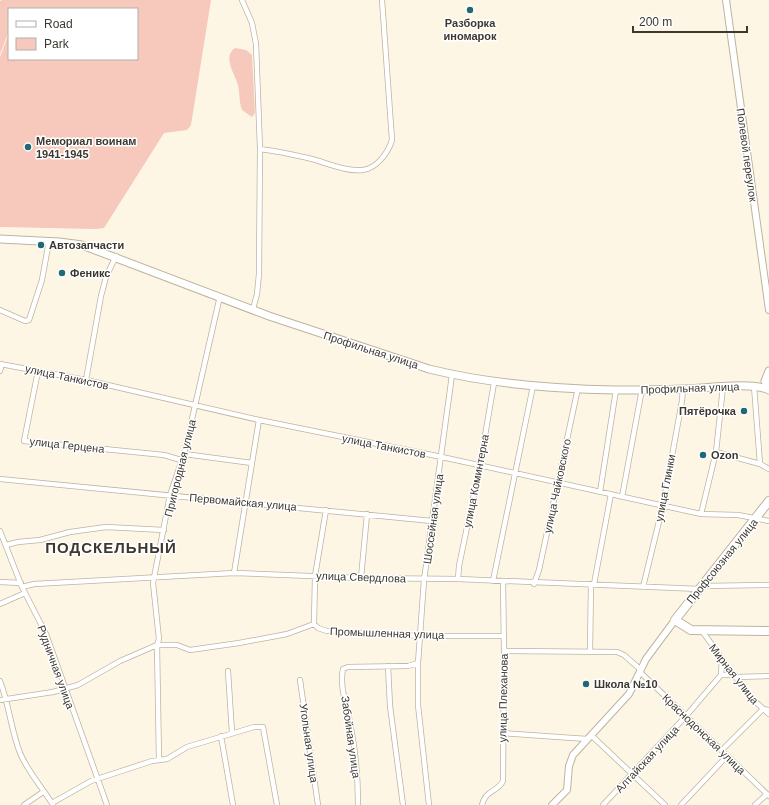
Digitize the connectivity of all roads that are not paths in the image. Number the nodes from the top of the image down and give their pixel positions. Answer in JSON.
{"nodes":[{"id":1,"x":242,"y":0,"type":"edge"},
{"id":2,"x":382,"y":0,"type":"edge"},
{"id":3,"x":726,"y":0,"type":"edge"},
{"id":4,"x":260,"y":149,"type":"junction"},
{"id":5,"x":0,"y":239,"type":"edge"},
{"id":6,"x":49,"y":241,"type":"junction"},
{"id":7,"x":116,"y":256,"type":"junction"},
{"id":8,"x":220,"y":296,"type":"junction"},
{"id":9,"x":253,"y":309,"type":"junction"},
{"id":10,"x":0,"y":310,"type":"edge"},
{"id":11,"x":769,"y":310,"type":"edge"},
{"id":12,"x":1,"y":364,"type":"edge"},
{"id":13,"x":0,"y":371,"type":"edge"},
{"id":14,"x":38,"y":371,"type":"junction"},
{"id":15,"x":769,"y":371,"type":"edge"},
{"id":16,"x":452,"y":375,"type":"junction"},
{"id":17,"x":765,"y":378,"type":"junction"},
{"id":18,"x":86,"y":380,"type":"junction"},
{"id":19,"x":494,"y":383,"type":"junction"},
{"id":20,"x":533,"y":386,"type":"junction"},
{"id":21,"x":755,"y":386,"type":"junction"},
{"id":22,"x":723,"y":387,"type":"junction"},
{"id":23,"x":578,"y":388,"type":"junction"},
{"id":24,"x":642,"y":389,"type":"junction"},
{"id":25,"x":683,"y":389,"type":"junction"},
{"id":26,"x":616,"y":390,"type":"junction"},
{"id":27,"x":769,"y":390,"type":"edge"},
{"id":28,"x":196,"y":405,"type":"junction"},
{"id":29,"x":259,"y":420,"type":"junction"},
{"id":30,"x":716,"y":452,"type":"junction"},
{"id":31,"x":184,"y":454,"type":"junction"},
{"id":32,"x":442,"y":457,"type":"junction"},
{"id":33,"x":181,"y":460,"type":"junction"},
{"id":34,"x":252,"y":463,"type":"junction"},
{"id":35,"x":760,"y":464,"type":"junction"},
{"id":36,"x":480,"y":465,"type":"junction"},
{"id":37,"x":769,"y":469,"type":"edge"},
{"id":38,"x":516,"y":474,"type":"junction"},
{"id":39,"x":0,"y":479,"type":"edge"},
{"id":40,"x":558,"y":482,"type":"junction"},
{"id":41,"x":600,"y":492,"type":"junction"},
{"id":42,"x":611,"y":494,"type":"junction"},
{"id":43,"x":170,"y":495,"type":"junction"},
{"id":44,"x":622,"y":497,"type":"junction"},
{"id":45,"x":769,"y":501,"type":"edge"},
{"id":46,"x":245,"y":502,"type":"junction"},
{"id":47,"x":663,"y":506,"type":"junction"},
{"id":48,"x":326,"y":510,"type":"junction"},
{"id":49,"x":367,"y":514,"type":"junction"},
{"id":50,"x":701,"y":514,"type":"junction"},
{"id":51,"x":755,"y":519,"type":"junction"},
{"id":52,"x":432,"y":521,"type":"junction"},
{"id":53,"x":769,"y":521,"type":"edge"},
{"id":54,"x":164,"y":530,"type":"junction"},
{"id":55,"x":0,"y":531,"type":"edge"},
{"id":56,"x":6,"y":546,"type":"junction"},
{"id":57,"x":234,"y":573,"type":"junction"},
{"id":58,"x":315,"y":576,"type":"junction"},
{"id":59,"x":155,"y":578,"type":"junction"},
{"id":60,"x":361,"y":578,"type":"junction"},
{"id":61,"x":458,"y":579,"type":"junction"},
{"id":62,"x":424,"y":580,"type":"junction"},
{"id":63,"x":493,"y":581,"type":"junction"},
{"id":64,"x":0,"y":582,"type":"edge"},
{"id":65,"x":503,"y":582,"type":"junction"},
{"id":66,"x":534,"y":584,"type":"junction"},
{"id":67,"x":592,"y":584,"type":"junction"},
{"id":68,"x":22,"y":585,"type":"junction"},
{"id":69,"x":769,"y":585,"type":"edge"},
{"id":70,"x":643,"y":587,"type":"junction"},
{"id":71,"x":701,"y":587,"type":"junction"},
{"id":72,"x":25,"y":592,"type":"junction"},
{"id":73,"x":0,"y":604,"type":"edge"},
{"id":74,"x":675,"y":620,"type":"junction"},
{"id":75,"x":314,"y":624,"type":"junction"},
{"id":76,"x":702,"y":631,"type":"junction"},
{"id":77,"x":769,"y":631,"type":"edge"},
{"id":78,"x":421,"y":636,"type":"junction"},
{"id":79,"x":504,"y":636,"type":"junction"},
{"id":80,"x":157,"y":645,"type":"junction"},
{"id":81,"x":504,"y":651,"type":"junction"},
{"id":82,"x":590,"y":651,"type":"junction"},
{"id":83,"x":722,"y":659,"type":"junction"},
{"id":84,"x":418,"y":663,"type":"junction"},
{"id":85,"x":388,"y":666,"type":"junction"},
{"id":86,"x":641,"y":671,"type":"junction"},
{"id":87,"x":228,"y":672,"type":"dead end"},
{"id":88,"x":721,"y":675,"type":"junction"},
{"id":89,"x":735,"y":676,"type":"junction"},
{"id":90,"x":769,"y":676,"type":"edge"},
{"id":91,"x":300,"y":680,"type":"dead end"},
{"id":92,"x":0,"y":681,"type":"edge"},
{"id":93,"x":65,"y":689,"type":"junction"},
{"id":94,"x":7,"y":699,"type":"junction"},
{"id":95,"x":0,"y":700,"type":"edge"},
{"id":96,"x":762,"y":709,"type":"junction"},
{"id":97,"x":769,"y":710,"type":"edge"},
{"id":98,"x":769,"y":714,"type":"edge"},
{"id":99,"x":686,"y":716,"type":"junction"},
{"id":100,"x":232,"y":733,"type":"junction"},
{"id":101,"x":502,"y":733,"type":"junction"},
{"id":102,"x":221,"y":736,"type":"junction"},
{"id":103,"x":589,"y":737,"type":"junction"},
{"id":104,"x":722,"y":750,"type":"junction"},
{"id":105,"x":727,"y":756,"type":"junction"},
{"id":106,"x":159,"y":760,"type":"junction"},
{"id":107,"x":633,"y":774,"type":"junction"},
{"id":108,"x":98,"y":779,"type":"junction"},
{"id":109,"x":43,"y":792,"type":"junction"},
{"id":110,"x":768,"y":795,"type":"edge"},
{"id":111,"x":53,"y":804,"type":"edge"},
{"id":112,"x":24,"y":805,"type":"edge"},
{"id":113,"x":107,"y":805,"type":"edge"},
{"id":114,"x":233,"y":805,"type":"edge"},
{"id":115,"x":277,"y":805,"type":"edge"},
{"id":116,"x":318,"y":805,"type":"edge"},
{"id":117,"x":358,"y":805,"type":"edge"},
{"id":118,"x":403,"y":805,"type":"edge"},
{"id":119,"x":429,"y":805,"type":"edge"},
{"id":120,"x":482,"y":805,"type":"edge"},
{"id":121,"x":552,"y":805,"type":"edge"},
{"id":122,"x":603,"y":805,"type":"edge"},
{"id":123,"x":665,"y":805,"type":"edge"},
{"id":124,"x":681,"y":805,"type":"edge"},
{"id":125,"x":755,"y":805,"type":"edge"}],
"edges":[{"from":1,"to":4,"type":"street"},
{"from":2,"to":4,"type":"street"},
{"from":3,"to":11,"type":"street","name":"Полевой переулок"},
{"from":4,"to":9,"type":"street"},
{"from":5,"to":6,"type":"main road","name":"Профильная улица"},
{"from":6,"to":7,"type":"main road","name":"Профильная улица"},
{"from":6,"to":10,"type":"street"},
{"from":7,"to":8,"type":"main road","name":"Профильная улица"},
{"from":7,"to":18,"type":"street"},
{"from":8,"to":9,"type":"main road","name":"Профильная улица"},
{"from":8,"to":28,"type":"street","name":"Пригородная улица"},
{"from":9,"to":16,"type":"main road","name":"Профильная улица"},
{"from":12,"to":13,"type":"street"},
{"from":12,"to":14,"type":"street","name":"улица Танкистов"},
{"from":14,"to":18,"type":"street","name":"улица Танкистов"},
{"from":14,"to":33,"type":"street","name":"улица Герцена"},
{"from":15,"to":17,"type":"main road"},
{"from":16,"to":19,"type":"main road","name":"Профильная улица"},
{"from":16,"to":32,"type":"street","name":"Шоссейная улица"},
{"from":17,"to":21,"type":"main road"},
{"from":17,"to":27,"type":"main road"},
{"from":18,"to":28,"type":"street","name":"улица Танкистов"},
{"from":19,"to":20,"type":"main road","name":"Профильная улица"},
{"from":19,"to":36,"type":"street","name":"улица Коминтерна"},
{"from":20,"to":23,"type":"main road","name":"Профильная улица"},
{"from":20,"to":38,"type":"street"},
{"from":21,"to":22,"type":"main road","name":"Профильная улица"},
{"from":21,"to":27,"type":"main road"},
{"from":21,"to":35,"type":"street"},
{"from":22,"to":25,"type":"main road","name":"Профильная улица"},
{"from":22,"to":30,"type":"street"},
{"from":23,"to":26,"type":"main road","name":"Профильная улица"},
{"from":23,"to":40,"type":"street","name":"улица Чайковского"},
{"from":24,"to":25,"type":"main road","name":"Профильная улица"},
{"from":24,"to":26,"type":"main road","name":"Профильная улица"},
{"from":24,"to":44,"type":"street"},
{"from":25,"to":47,"type":"street","name":"улица Глинки"},
{"from":26,"to":41,"type":"street"},
{"from":28,"to":29,"type":"street","name":"улица Танкистов"},
{"from":28,"to":31,"type":"street","name":"Пригородная улица"},
{"from":29,"to":32,"type":"street","name":"улица Танкистов"},
{"from":29,"to":34,"type":"street"},
{"from":30,"to":35,"type":"street"},
{"from":30,"to":50,"type":"street"},
{"from":31,"to":33,"type":"street","name":"Пригородная улица"},
{"from":31,"to":34,"type":"street"},
{"from":32,"to":36,"type":"street","name":"улица Танкистов"},
{"from":32,"to":52,"type":"street","name":"Шоссейная улица"},
{"from":33,"to":43,"type":"street","name":"Пригородная улица"},
{"from":34,"to":46,"type":"street"},
{"from":35,"to":37,"type":"street"},
{"from":36,"to":38,"type":"street","name":"улица Танкистов"},
{"from":36,"to":61,"type":"street","name":"улица Коминтерна"},
{"from":38,"to":40,"type":"street","name":"улица Танкистов"},
{"from":38,"to":63,"type":"street"},
{"from":39,"to":43,"type":"street","name":"Первомайская улица"},
{"from":40,"to":41,"type":"street","name":"улица Танкистов"},
{"from":40,"to":66,"type":"street","name":"улица Чайковского"},
{"from":41,"to":42,"type":"street","name":"улица Танкистов"},
{"from":42,"to":44,"type":"street","name":"улица Танкистов"},
{"from":42,"to":67,"type":"street"},
{"from":43,"to":46,"type":"street","name":"Первомайская улица"},
{"from":43,"to":54,"type":"street","name":"Пригородная улица"},
{"from":44,"to":47,"type":"street","name":"улица Танкистов"},
{"from":45,"to":51,"type":"highway","name":"Профсоюзная улица"},
{"from":46,"to":48,"type":"street","name":"Первомайская улица"},
{"from":46,"to":57,"type":"street"},
{"from":47,"to":50,"type":"street","name":"улица Танкистов"},
{"from":47,"to":70,"type":"street","name":"улица Глинки"},
{"from":48,"to":49,"type":"street","name":"Первомайская улица"},
{"from":48,"to":58,"type":"street"},
{"from":49,"to":52,"type":"street","name":"Первомайская улица"},
{"from":49,"to":60,"type":"street"},
{"from":50,"to":51,"type":"street","name":"улица Танкистов"},
{"from":51,"to":53,"type":"street","name":"улица Танкистов"},
{"from":51,"to":71,"type":"highway","name":"Профсоюзная улица"},
{"from":52,"to":62,"type":"street","name":"Шоссейная улица"},
{"from":54,"to":56,"type":"street"},
{"from":54,"to":59,"type":"street","name":"Пригородная улица"},
{"from":55,"to":56,"type":"street","name":"Рудничная улица"},
{"from":56,"to":68,"type":"street","name":"Рудничная улица"},
{"from":57,"to":58,"type":"street","name":"улица Свердлова"},
{"from":57,"to":59,"type":"street","name":"улица Свердлова"},
{"from":58,"to":60,"type":"street","name":"улица Свердлова"},
{"from":58,"to":75,"type":"street"},
{"from":59,"to":68,"type":"street","name":"улица Свердлова"},
{"from":59,"to":80,"type":"street","name":"Пригородная улица"},
{"from":60,"to":62,"type":"street","name":"улица Свердлова"},
{"from":61,"to":62,"type":"street","name":"улица Свердлова"},
{"from":61,"to":63,"type":"street","name":"улица Свердлова"},
{"from":62,"to":78,"type":"street","name":"Шоссейная улица"},
{"from":63,"to":65,"type":"street","name":"улица Свердлова"},
{"from":64,"to":68,"type":"street","name":"улица Свердлова"},
{"from":65,"to":66,"type":"street","name":"улица Свердлова"},
{"from":65,"to":79,"type":"street","name":"улица Плеханова"},
{"from":66,"to":67,"type":"street","name":"улица Свердлова"},
{"from":67,"to":70,"type":"street","name":"улица Свердлова"},
{"from":67,"to":82,"type":"street"},
{"from":68,"to":72,"type":"street","name":"Рудничная улица"},
{"from":69,"to":71,"type":"street","name":"улица Свердлова"},
{"from":70,"to":71,"type":"street","name":"улица Свердлова"},
{"from":71,"to":74,"type":"highway","name":"Профсоюзная улица"},
{"from":72,"to":73,"type":"street"},
{"from":72,"to":93,"type":"street","name":"Рудничная улица"},
{"from":74,"to":76,"type":"highway"},
{"from":74,"to":86,"type":"street"},
{"from":75,"to":78,"type":"street","name":"Промышленная улица"},
{"from":75,"to":80,"type":"street","name":"Промышленная улица"},
{"from":76,"to":77,"type":"highway"},
{"from":76,"to":83,"type":"street","name":"Мирная улица"},
{"from":78,"to":79,"type":"street","name":"Промышленная улица"},
{"from":78,"to":84,"type":"street","name":"Шоссейная улица"},
{"from":79,"to":81,"type":"street","name":"улица Плеханова"},
{"from":80,"to":93,"type":"street","name":"Промышленная улица"},
{"from":80,"to":106,"type":"street","name":"Пригородная улица"},
{"from":81,"to":82,"type":"street"},
{"from":81,"to":101,"type":"street","name":"улица Плеханова"},
{"from":82,"to":86,"type":"street"},
{"from":83,"to":88,"type":"street"},
{"from":83,"to":89,"type":"street","name":"Мирная улица"},
{"from":84,"to":85,"type":"street"},
{"from":84,"to":119,"type":"street","name":"Шоссейная улица"},
{"from":85,"to":117,"type":"street","name":"Забойная улица"},
{"from":85,"to":118,"type":"street"},
{"from":86,"to":99,"type":"street","name":"Краснодонская улица"},
{"from":86,"to":103,"type":"street"},
{"from":87,"to":100,"type":"street"},
{"from":88,"to":89,"type":"street"},
{"from":88,"to":99,"type":"street","name":"Алтайская улица"},
{"from":89,"to":90,"type":"street"},
{"from":89,"to":96,"type":"street","name":"Мирная улица"},
{"from":91,"to":116,"type":"street","name":"Угольная улица"},
{"from":92,"to":94,"type":"street"},
{"from":93,"to":94,"type":"street","name":"Промышленная улица"},
{"from":93,"to":108,"type":"street","name":"Рудничная улица"},
{"from":94,"to":95,"type":"street","name":"Промышленная улица"},
{"from":94,"to":109,"type":"street"},
{"from":96,"to":97,"type":"street"},
{"from":96,"to":98,"type":"street","name":"Мирная улица"},
{"from":96,"to":104,"type":"street"},
{"from":99,"to":104,"type":"street","name":"Краснодонская улица"},
{"from":99,"to":107,"type":"street","name":"Алтайская улица"},
{"from":100,"to":102,"type":"street"},
{"from":100,"to":115,"type":"street"},
{"from":101,"to":103,"type":"street"},
{"from":101,"to":120,"type":"street","name":"улица Плеханова"},
{"from":102,"to":106,"type":"street"},
{"from":102,"to":114,"type":"street"},
{"from":103,"to":107,"type":"street"},
{"from":103,"to":121,"type":"street"},
{"from":104,"to":105,"type":"street","name":"Краснодонская улица"},
{"from":105,"to":110,"type":"street","name":"Краснодонская улица"},
{"from":105,"to":124,"type":"street"},
{"from":106,"to":108,"type":"street"},
{"from":107,"to":122,"type":"street","name":"Алтайская улица"},
{"from":107,"to":123,"type":"street"},
{"from":108,"to":111,"type":"street"},
{"from":108,"to":113,"type":"street","name":"Рудничная улица"},
{"from":109,"to":111,"type":"street"},
{"from":109,"to":112,"type":"street"},
{"from":110,"to":125,"type":"street"}]}
